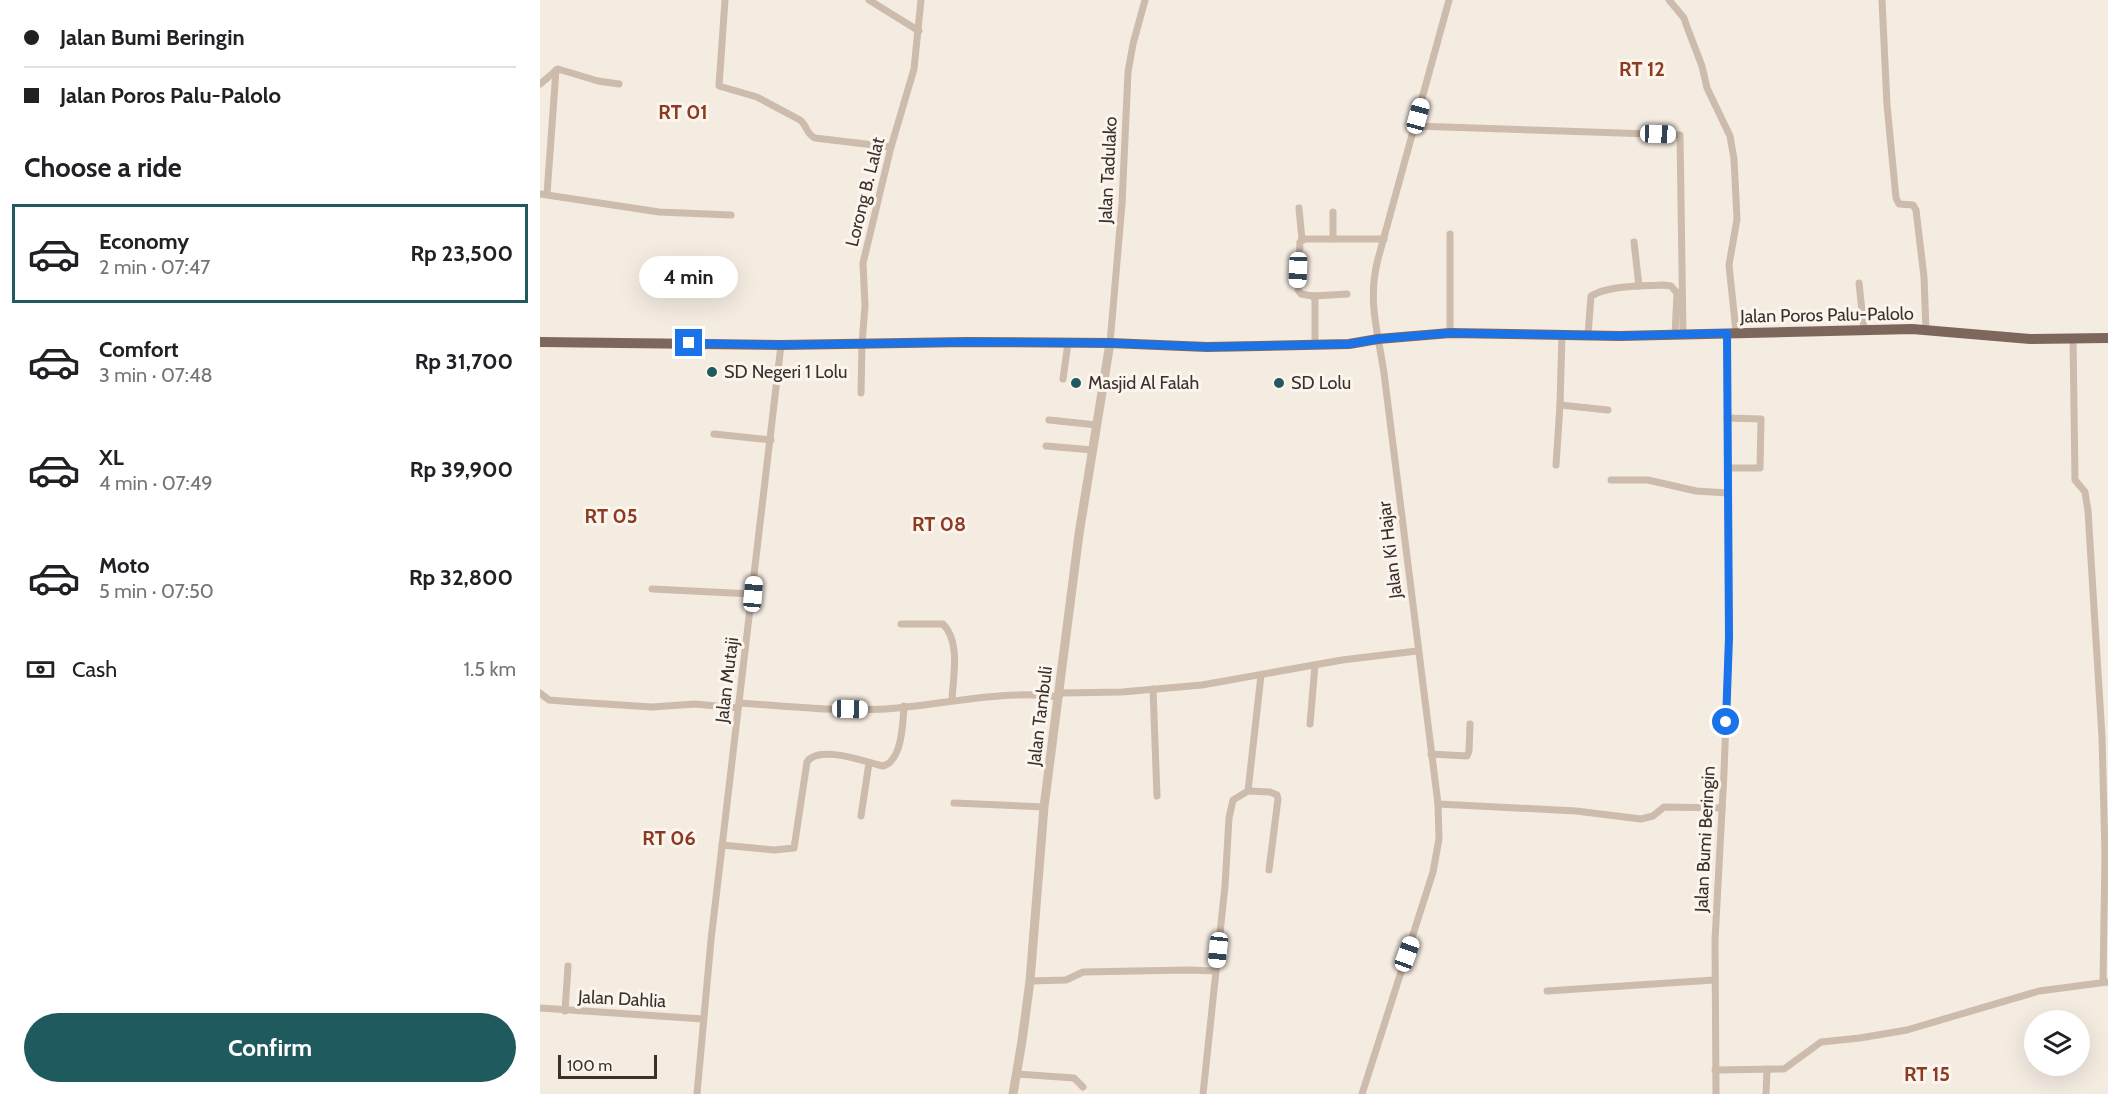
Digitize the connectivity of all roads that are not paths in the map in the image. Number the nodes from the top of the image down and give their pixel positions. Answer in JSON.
{"nodes":[{"id":1,"x":724,"y":0,"type":"edge"},
{"id":2,"x":869,"y":0,"type":"edge"},
{"id":3,"x":921,"y":0,"type":"edge"},
{"id":4,"x":1145,"y":0,"type":"edge"},
{"id":5,"x":1449,"y":0,"type":"edge"},
{"id":6,"x":1669,"y":0,"type":"edge"},
{"id":7,"x":1882,"y":0,"type":"edge"},
{"id":8,"x":919,"y":31,"type":"junction"},
{"id":9,"x":556,"y":69,"type":"junction"},
{"id":10,"x":540,"y":84,"type":"edge"},
{"id":11,"x":620,"y":84,"type":"dead end"},
{"id":12,"x":1415,"y":126,"type":"junction"},
{"id":13,"x":891,"y":147,"type":"junction"},
{"id":14,"x":543,"y":194,"type":"edge"},
{"id":15,"x":1299,"y":208,"type":"dead end"},
{"id":16,"x":1333,"y":212,"type":"dead end"},
{"id":17,"x":731,"y":215,"type":"dead end"},
{"id":18,"x":1450,"y":234,"type":"dead end"},
{"id":19,"x":1333,"y":239,"type":"junction"},
{"id":20,"x":1384,"y":239,"type":"junction"},
{"id":21,"x":1302,"y":240,"type":"junction"},
{"id":22,"x":1634,"y":243,"type":"dead end"},
{"id":23,"x":1859,"y":283,"type":"dead end"},
{"id":24,"x":1639,"y":286,"type":"junction"},
{"id":25,"x":1347,"y":294,"type":"dead end"},
{"id":26,"x":1313,"y":296,"type":"junction"},
{"id":27,"x":1864,"y":330,"type":"junction"},
{"id":28,"x":1926,"y":330,"type":"junction"},
{"id":29,"x":1450,"y":333,"type":"junction"},
{"id":30,"x":1732,"y":333,"type":"junction"},
{"id":31,"x":1562,"y":334,"type":"junction"},
{"id":32,"x":1588,"y":335,"type":"junction"},
{"id":33,"x":1679,"y":335,"type":"junction"},
{"id":34,"x":2073,"y":338,"type":"junction"},
{"id":35,"x":2108,"y":338,"type":"edge"},
{"id":36,"x":1378,"y":339,"type":"junction"},
{"id":37,"x":540,"y":342,"type":"edge"},
{"id":38,"x":1068,"y":343,"type":"junction"},
{"id":39,"x":1110,"y":343,"type":"junction"},
{"id":40,"x":862,"y":344,"type":"junction"},
{"id":41,"x":781,"y":345,"type":"junction"},
{"id":42,"x":1316,"y":345,"type":"junction"},
{"id":43,"x":1063,"y":379,"type":"dead end"},
{"id":44,"x":861,"y":393,"type":"dead end"},
{"id":45,"x":1560,"y":405,"type":"junction"},
{"id":46,"x":1608,"y":410,"type":"dead end"},
{"id":47,"x":1727,"y":418,"type":"junction"},
{"id":48,"x":1049,"y":420,"type":"dead end"},
{"id":49,"x":1097,"y":425,"type":"junction"},
{"id":50,"x":714,"y":434,"type":"dead end"},
{"id":51,"x":771,"y":440,"type":"junction"},
{"id":52,"x":1046,"y":446,"type":"dead end"},
{"id":53,"x":1093,"y":450,"type":"junction"},
{"id":54,"x":1556,"y":465,"type":"dead end"},
{"id":55,"x":1728,"y":468,"type":"junction"},
{"id":56,"x":1611,"y":480,"type":"dead end"},
{"id":57,"x":1728,"y":493,"type":"junction"},
{"id":58,"x":652,"y":589,"type":"dead end"},
{"id":59,"x":753,"y":594,"type":"junction"},
{"id":60,"x":900,"y":624,"type":"dead end"},
{"id":61,"x":1417,"y":651,"type":"junction"},
{"id":62,"x":1315,"y":665,"type":"junction"},
{"id":63,"x":1261,"y":675,"type":"junction"},
{"id":64,"x":1153,"y":689,"type":"junction"},
{"id":65,"x":540,"y":693,"type":"edge"},
{"id":66,"x":1060,"y":695,"type":"junction"},
{"id":67,"x":952,"y":700,"type":"junction"},
{"id":68,"x":738,"y":706,"type":"junction"},
{"id":69,"x":904,"y":706,"type":"junction"},
{"id":70,"x":1310,"y":724,"type":"dead end"},
{"id":71,"x":1470,"y":724,"type":"dead end"},
{"id":72,"x":1431,"y":754,"type":"junction"},
{"id":73,"x":869,"y":763,"type":"junction"},
{"id":74,"x":1248,"y":791,"type":"junction"},
{"id":75,"x":1156,"y":796,"type":"dead end"},
{"id":76,"x":954,"y":803,"type":"dead end"},
{"id":77,"x":1438,"y":804,"type":"junction"},
{"id":78,"x":1044,"y":807,"type":"junction"},
{"id":79,"x":1722,"y":808,"type":"junction"},
{"id":80,"x":861,"y":816,"type":"dead end"},
{"id":81,"x":722,"y":845,"type":"junction"},
{"id":82,"x":2106,"y":854,"type":"edge"},
{"id":83,"x":1269,"y":870,"type":"dead end"},
{"id":84,"x":568,"y":966,"type":"dead end"},
{"id":85,"x":1216,"y":971,"type":"junction"},
{"id":86,"x":1714,"y":980,"type":"junction"},
{"id":87,"x":1030,"y":981,"type":"junction"},
{"id":88,"x":2105,"y":982,"type":"edge"},
{"id":89,"x":1547,"y":991,"type":"dead end"},
{"id":90,"x":540,"y":1008,"type":"edge"},
{"id":91,"x":565,"y":1011,"type":"junction"},
{"id":92,"x":703,"y":1019,"type":"junction"},
{"id":93,"x":1715,"y":1070,"type":"junction"},
{"id":94,"x":1767,"y":1070,"type":"junction"},
{"id":95,"x":1017,"y":1074,"type":"junction"},
{"id":96,"x":1083,"y":1087,"type":"dead end"},
{"id":97,"x":697,"y":1094,"type":"edge"},
{"id":98,"x":1013,"y":1094,"type":"edge"},
{"id":99,"x":1203,"y":1094,"type":"edge"},
{"id":100,"x":1362,"y":1094,"type":"edge"},
{"id":101,"x":1716,"y":1094,"type":"edge"},
{"id":102,"x":1766,"y":1094,"type":"edge"}],
"edges":[{"from":1,"to":13,"type":"street"},
{"from":2,"to":8,"type":"street"},
{"from":3,"to":8,"type":"street","name":"Lorong B. Lalat"},
{"from":4,"to":39,"type":"street","name":"Jalan Tadulako"},
{"from":5,"to":12,"type":"street","name":"Jalan Ki Hajar"},
{"from":6,"to":30,"type":"street","name":"Jalan Bumi Beringin"},
{"from":7,"to":28,"type":"street"},
{"from":8,"to":13,"type":"street","name":"Lorong B. Lalat"},
{"from":9,"to":10,"type":"street"},
{"from":9,"to":11,"type":"street"},
{"from":9,"to":14,"type":"street"},
{"from":12,"to":20,"type":"street","name":"Jalan Ki Hajar"},
{"from":12,"to":33,"type":"street"},
{"from":13,"to":40,"type":"street","name":"Lorong B. Lalat"},
{"from":14,"to":17,"type":"street"},
{"from":15,"to":21,"type":"street"},
{"from":16,"to":19,"type":"street"},
{"from":18,"to":29,"type":"street"},
{"from":19,"to":20,"type":"street"},
{"from":19,"to":21,"type":"street"},
{"from":20,"to":36,"type":"street","name":"Jalan Ki Hajar"},
{"from":21,"to":26,"type":"street"},
{"from":22,"to":24,"type":"street"},
{"from":23,"to":27,"type":"street"},
{"from":24,"to":32,"type":"street"},
{"from":24,"to":33,"type":"street"},
{"from":25,"to":26,"type":"street"},
{"from":26,"to":42,"type":"street"},
{"from":27,"to":28,"type":"main road","name":"Jalan Poros Palu-Palolo"},
{"from":27,"to":30,"type":"main road","name":"Jalan Poros Palu-Palolo"},
{"from":28,"to":34,"type":"main road","name":"Jalan Poros Palu-Palolo"},
{"from":29,"to":31,"type":"main road","name":"Jalan Poros Palu-Palolo"},
{"from":29,"to":36,"type":"main road","name":"Jalan Poros Palu-Palolo"},
{"from":30,"to":33,"type":"main road","name":"Jalan Poros Palu-Palolo"},
{"from":30,"to":47,"type":"street","name":"Jalan Bumi Beringin"},
{"from":31,"to":32,"type":"main road","name":"Jalan Poros Palu-Palolo"},
{"from":31,"to":45,"type":"street"},
{"from":32,"to":33,"type":"main road","name":"Jalan Poros Palu-Palolo"},
{"from":34,"to":35,"type":"main road","name":"Jalan Poros Palu-Palolo"},
{"from":34,"to":82,"type":"street"},
{"from":36,"to":42,"type":"main road","name":"Jalan Poros Palu-Palolo"},
{"from":36,"to":61,"type":"street","name":"Jalan Ki Hajar"},
{"from":37,"to":41,"type":"main road","name":"Jalan Poros Palu-Palolo"},
{"from":38,"to":39,"type":"main road","name":"Jalan Poros Palu-Palolo"},
{"from":38,"to":40,"type":"main road","name":"Jalan Poros Palu-Palolo"},
{"from":38,"to":43,"type":"street"},
{"from":39,"to":42,"type":"main road","name":"Jalan Poros Palu-Palolo"},
{"from":39,"to":49,"type":"street","name":"Jalan Tambuli"},
{"from":40,"to":41,"type":"main road","name":"Jalan Poros Palu-Palolo"},
{"from":40,"to":44,"type":"street","name":"Lorong B. Lalat"},
{"from":41,"to":51,"type":"street","name":"Jalan Mutaji"},
{"from":45,"to":46,"type":"street"},
{"from":45,"to":54,"type":"street"},
{"from":47,"to":55,"type":"street","name":"Jalan Bumi Beringin"},
{"from":47,"to":55,"type":"street"},
{"from":48,"to":49,"type":"street"},
{"from":49,"to":53,"type":"street","name":"Jalan Tambuli"},
{"from":50,"to":51,"type":"street"},
{"from":51,"to":59,"type":"street","name":"Jalan Mutaji"},
{"from":52,"to":53,"type":"street"},
{"from":53,"to":66,"type":"street","name":"Jalan Tambuli"},
{"from":55,"to":57,"type":"street","name":"Jalan Bumi Beringin"},
{"from":56,"to":57,"type":"street"},
{"from":57,"to":79,"type":"street","name":"Jalan Bumi Beringin"},
{"from":58,"to":59,"type":"street"},
{"from":59,"to":68,"type":"street","name":"Jalan Mutaji"},
{"from":60,"to":67,"type":"street"},
{"from":61,"to":62,"type":"street"},
{"from":61,"to":72,"type":"street","name":"Jalan Ki Hajar"},
{"from":62,"to":63,"type":"street"},
{"from":62,"to":70,"type":"street"},
{"from":63,"to":64,"type":"street"},
{"from":63,"to":74,"type":"street"},
{"from":64,"to":66,"type":"street"},
{"from":64,"to":75,"type":"street"},
{"from":65,"to":68,"type":"street"},
{"from":66,"to":67,"type":"street"},
{"from":66,"to":78,"type":"street","name":"Jalan Tambuli"},
{"from":67,"to":69,"type":"street"},
{"from":68,"to":69,"type":"street"},
{"from":68,"to":81,"type":"street","name":"Jalan Mutaji"},
{"from":69,"to":73,"type":"street"},
{"from":71,"to":72,"type":"street"},
{"from":72,"to":77,"type":"street","name":"Jalan Ki Hajar"},
{"from":73,"to":80,"type":"street"},
{"from":73,"to":81,"type":"street"},
{"from":74,"to":83,"type":"street"},
{"from":74,"to":85,"type":"street"},
{"from":76,"to":78,"type":"street"},
{"from":77,"to":79,"type":"street"},
{"from":77,"to":100,"type":"street","name":"Jalan Ki Hajar"},
{"from":78,"to":87,"type":"street","name":"Jalan Tambuli"},
{"from":79,"to":86,"type":"street","name":"Jalan Bumi Beringin"},
{"from":81,"to":92,"type":"street","name":"Jalan Mutaji"},
{"from":82,"to":88,"type":"street"},
{"from":84,"to":91,"type":"street"},
{"from":85,"to":87,"type":"street"},
{"from":85,"to":99,"type":"street"},
{"from":86,"to":89,"type":"street"},
{"from":86,"to":93,"type":"street","name":"Jalan Bumi Beringin"},
{"from":87,"to":95,"type":"street","name":"Jalan Tambuli"},
{"from":88,"to":94,"type":"street"},
{"from":90,"to":91,"type":"street","name":"Jalan Dahlia"},
{"from":91,"to":92,"type":"street","name":"Jalan Dahlia"},
{"from":92,"to":97,"type":"street","name":"Jalan Mutaji"},
{"from":93,"to":94,"type":"street"},
{"from":93,"to":101,"type":"street","name":"Jalan Bumi Beringin"},
{"from":94,"to":102,"type":"street"},
{"from":95,"to":96,"type":"street"},
{"from":95,"to":98,"type":"street","name":"Jalan Tambuli"}]}
